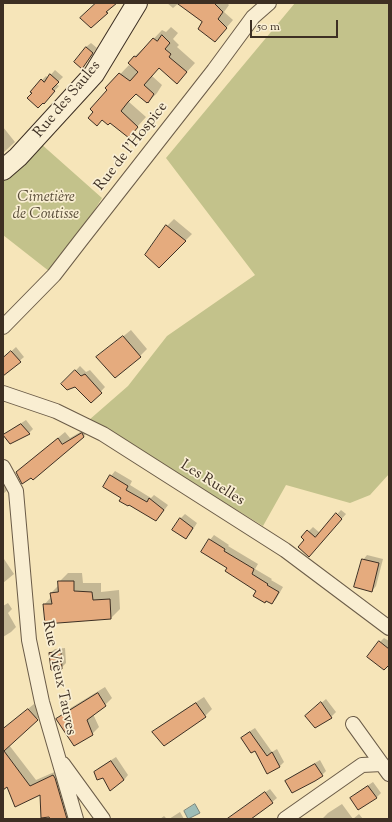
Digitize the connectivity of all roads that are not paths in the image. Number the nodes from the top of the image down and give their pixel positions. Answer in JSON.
{"nodes":[{"id":1,"x":137,"y":3,"type":"edge"},
{"id":2,"x":268,"y":3,"type":"edge"},
{"id":3,"x":3,"y":170,"type":"edge"},
{"id":4,"x":3,"y":327,"type":"edge"},
{"id":5,"x":3,"y":393,"type":"edge"},
{"id":6,"x":3,"y":467,"type":"edge"},
{"id":7,"x":389,"y":628,"type":"edge"},
{"id":8,"x":353,"y":724,"type":"dead end"},
{"id":9,"x":58,"y":756,"type":"junction"},
{"id":10,"x":385,"y":769,"type":"edge"},
{"id":11,"x":76,"y":819,"type":"edge"},
{"id":12,"x":103,"y":819,"type":"edge"},
{"id":13,"x":285,"y":819,"type":"edge"}],
"edges":[{"from":1,"to":3,"type":"street","name":"Rue des Saules"},
{"from":2,"to":4,"type":"street","name":"Rue de l'Hospice"},
{"from":5,"to":7,"type":"street","name":"Les Ruelles"},
{"from":6,"to":9,"type":"street","name":"Rue Vieux Tauves"},
{"from":8,"to":10,"type":"street"},
{"from":9,"to":11,"type":"street","name":"Rue Vieux Tauves"},
{"from":9,"to":12,"type":"street","name":"Rue Vieux Tauves"},
{"from":10,"to":13,"type":"street"}]}
